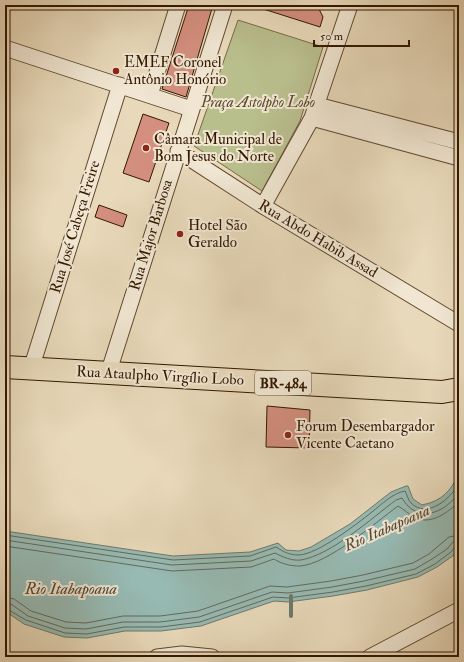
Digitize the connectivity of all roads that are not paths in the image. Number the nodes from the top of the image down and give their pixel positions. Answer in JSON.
{"nodes":[{"id":1,"x":178,"y":5,"type":"edge"},
{"id":2,"x":225,"y":5,"type":"edge"},
{"id":3,"x":350,"y":5,"type":"edge"},
{"id":4,"x":5,"y":48,"type":"edge"},
{"id":5,"x":120,"y":85,"type":"junction"},
{"id":6,"x":150,"y":95,"type":"junction"},
{"id":7,"x":191,"y":109,"type":"junction"},
{"id":8,"x":314,"y":112,"type":"junction"},
{"id":9,"x":459,"y":142,"type":"edge"},
{"id":10,"x":178,"y":151,"type":"junction"},
{"id":11,"x":459,"y":158,"type":"edge"},
{"id":12,"x":263,"y":206,"type":"junction"},
{"id":13,"x":459,"y":324,"type":"edge"},
{"id":14,"x":5,"y":367,"type":"edge"},
{"id":15,"x":31,"y":369,"type":"junction"},
{"id":16,"x":108,"y":374,"type":"junction"},
{"id":17,"x":459,"y":389,"type":"edge"},
{"id":18,"x":459,"y":610,"type":"edge"},
{"id":19,"x":157,"y":657,"type":"edge"},
{"id":20,"x":212,"y":657,"type":"edge"},
{"id":21,"x":370,"y":657,"type":"edge"}],
"edges":[{"from":1,"to":6,"type":"street"},
{"from":2,"to":7,"type":"street","name":"Rua Major Barbosa"},
{"from":3,"to":8,"type":"street"},
{"from":4,"to":5,"type":"street"},
{"from":5,"to":6,"type":"street"},
{"from":5,"to":15,"type":"street","name":"Rua José Cabeça Freire"},
{"from":6,"to":7,"type":"street"},
{"from":7,"to":10,"type":"street","name":"Rua Major Barbosa"},
{"from":8,"to":9,"type":"street"},
{"from":8,"to":11,"type":"street"},
{"from":8,"to":12,"type":"street"},
{"from":10,"to":12,"type":"street","name":"Rua Abdo Habib Assad"},
{"from":10,"to":16,"type":"street","name":"Rua Major Barbosa"},
{"from":12,"to":13,"type":"street","name":"Rua Abdo Habib Assad"},
{"from":14,"to":15,"type":"main road","name":"Rua Ataulpho Virgílio Lobo","number":"BR-484"},
{"from":15,"to":16,"type":"main road","name":"Rua Ataulpho Virgílio Lobo","number":"BR-484"},
{"from":16,"to":17,"type":"main road","name":"Rua Ataulpho Virgílio Lobo","number":"BR-484"},
{"from":18,"to":21,"type":"street"},
{"from":19,"to":20,"type":"street"}]}
